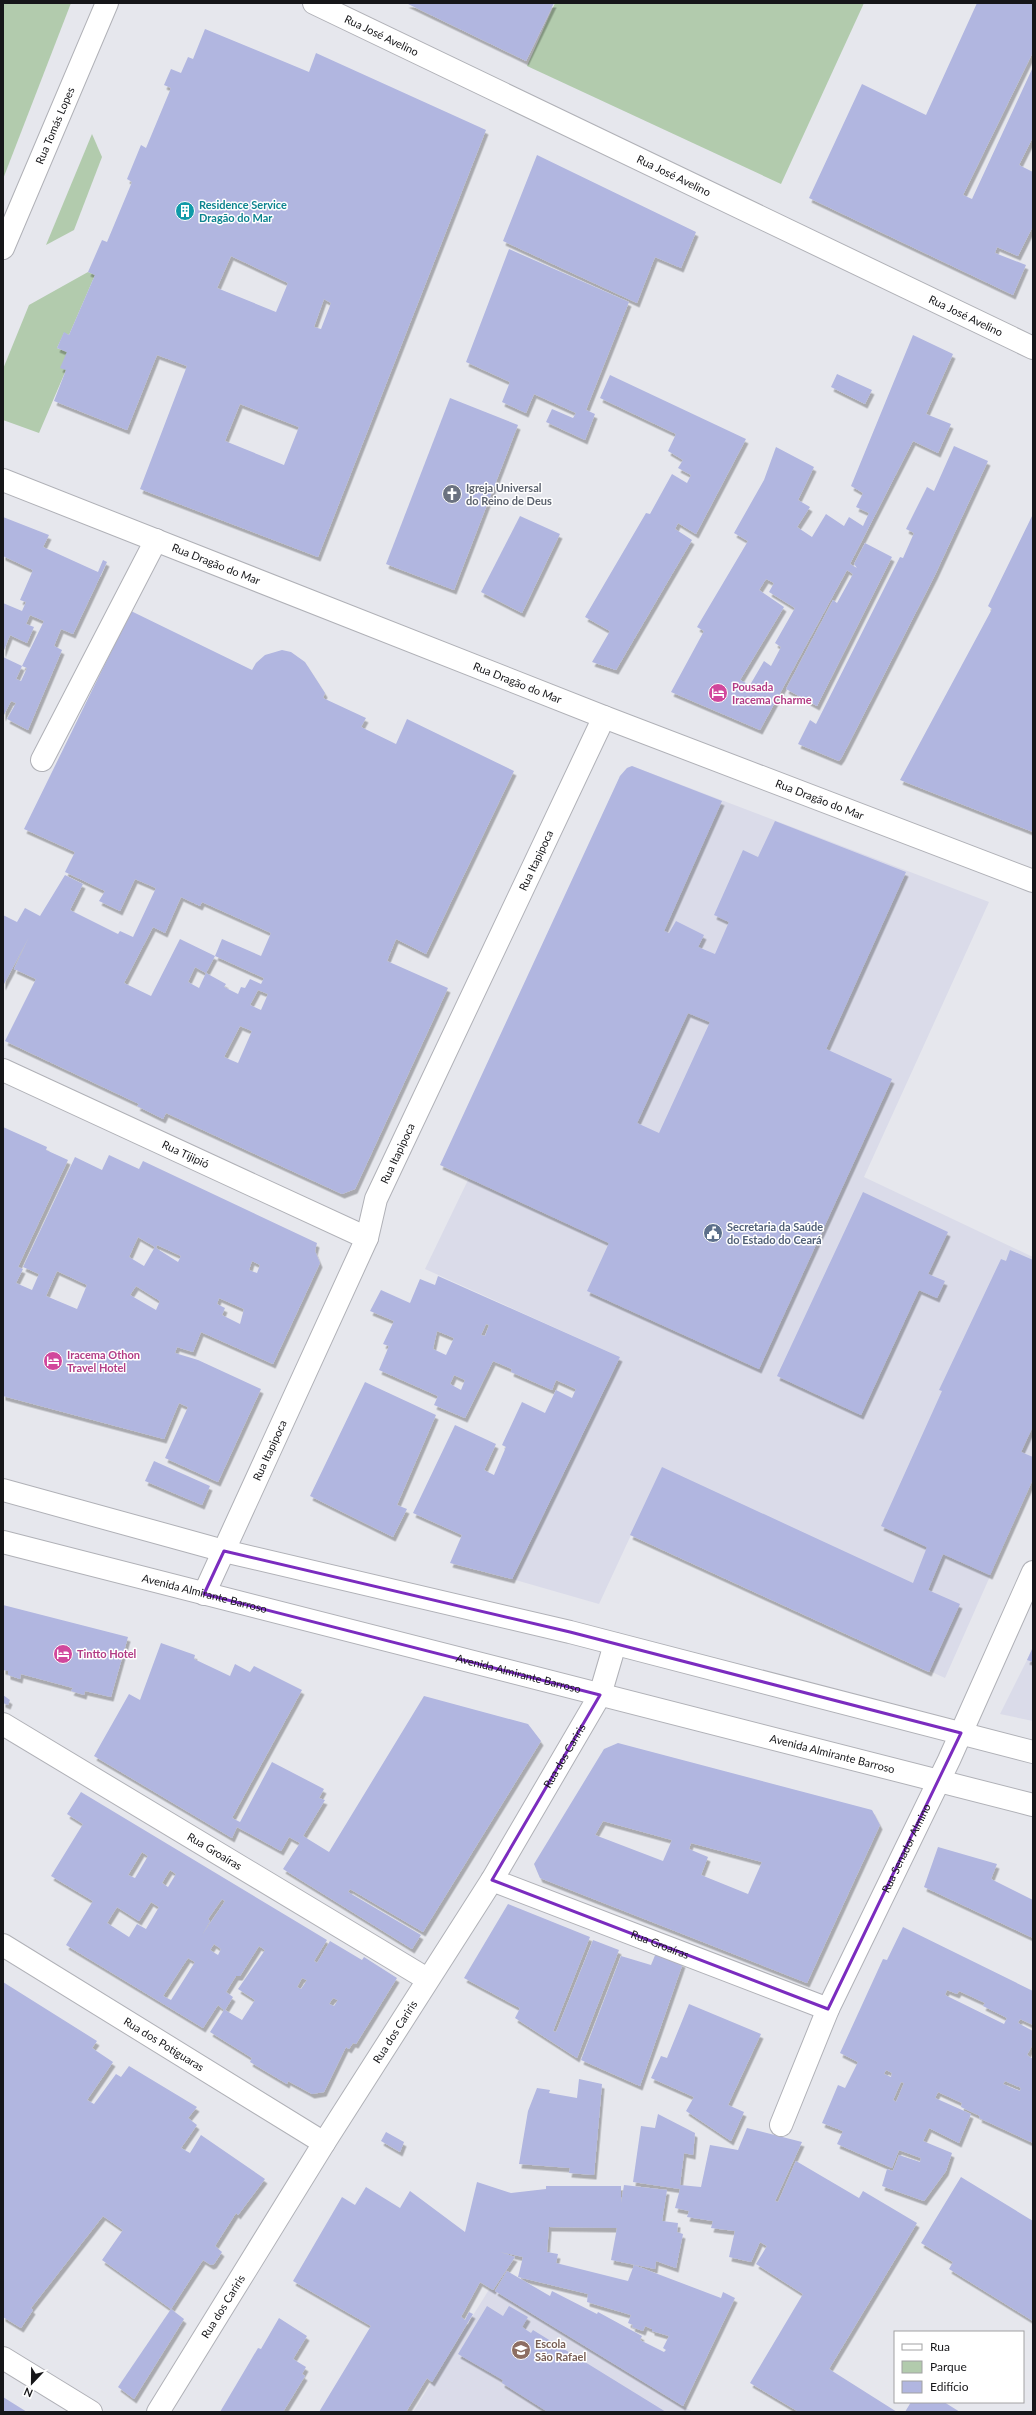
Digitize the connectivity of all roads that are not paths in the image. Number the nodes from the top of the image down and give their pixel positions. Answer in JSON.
{"nodes":[{"id":1,"x":107,"y":3,"type":"edge"},
{"id":2,"x":314,"y":3,"type":"edge"},
{"id":3,"x":3,"y":248,"type":"edge"},
{"id":4,"x":1033,"y":348,"type":"edge"},
{"id":5,"x":3,"y":480,"type":"edge"},
{"id":6,"x":156,"y":540,"type":"junction"},
{"id":7,"x":604,"y":717,"type":"junction"},
{"id":8,"x":42,"y":760,"type":"dead end"},
{"id":9,"x":1033,"y":881,"type":"edge"},
{"id":10,"x":3,"y":1070,"type":"edge"},
{"id":11,"x":368,"y":1238,"type":"junction"},
{"id":12,"x":3,"y":1490,"type":"edge"},
{"id":13,"x":3,"y":1542,"type":"edge"},
{"id":14,"x":224,"y":1551,"type":"junction"},
{"id":15,"x":1033,"y":1572,"type":"edge"},
{"id":16,"x":204,"y":1594,"type":"junction"},
{"id":17,"x":614,"y":1644,"type":"junction"},
{"id":18,"x":600,"y":1695,"type":"junction"},
{"id":19,"x":3,"y":1724,"type":"edge"},
{"id":20,"x":961,"y":1733,"type":"junction"},
{"id":21,"x":1033,"y":1752,"type":"edge"},
{"id":22,"x":939,"y":1781,"type":"junction"},
{"id":23,"x":1033,"y":1805,"type":"edge"},
{"id":24,"x":492,"y":1880,"type":"junction"},
{"id":25,"x":3,"y":1945,"type":"edge"},
{"id":26,"x":427,"y":1979,"type":"junction"},
{"id":27,"x":828,"y":2009,"type":"junction"},
{"id":28,"x":781,"y":2125,"type":"dead end"},
{"id":29,"x":324,"y":2143,"type":"junction"},
{"id":30,"x":3,"y":2358,"type":"edge"},
{"id":31,"x":91,"y":2412,"type":"edge"},
{"id":32,"x":158,"y":2412,"type":"edge"}],
"edges":[{"from":1,"to":3,"type":"street","name":"Rua Tomás Lopes"},
{"from":2,"to":4,"type":"street","name":"Rua José Avelino"},
{"from":5,"to":6,"type":"street","name":"Rua Dragão do Mar"},
{"from":6,"to":7,"type":"street","name":"Rua Dragão do Mar"},
{"from":6,"to":8,"type":"street"},
{"from":7,"to":9,"type":"street","name":"Rua Dragão do Mar"},
{"from":7,"to":11,"type":"street","name":"Rua Itapipoca"},
{"from":10,"to":11,"type":"street","name":"Rua Tijipió"},
{"from":11,"to":14,"type":"street","name":"Rua Itapipoca"},
{"from":12,"to":14,"type":"street"},
{"from":13,"to":16,"type":"street","name":"Avenida Almirante Barroso"},
{"from":14,"to":16,"type":"street","name":"Rua Itapipoca"},
{"from":14,"to":17,"type":"street"},
{"from":15,"to":20,"type":"street","name":"Rua Senador Almino"},
{"from":16,"to":18,"type":"street","name":"Avenida Almirante Barroso"},
{"from":17,"to":18,"type":"street","name":"Rua dos Cariris"},
{"from":17,"to":20,"type":"street"},
{"from":18,"to":22,"type":"street","name":"Avenida Almirante Barroso"},
{"from":18,"to":24,"type":"street","name":"Rua dos Cariris"},
{"from":19,"to":26,"type":"street","name":"Rua Groaíras"},
{"from":20,"to":21,"type":"street"},
{"from":20,"to":22,"type":"street","name":"Rua Senador Almino"},
{"from":22,"to":23,"type":"street","name":"Avenida Almirante Barroso"},
{"from":22,"to":27,"type":"street","name":"Rua Senador Almino"},
{"from":24,"to":26,"type":"street","name":"Rua dos Cariris"},
{"from":24,"to":27,"type":"street","name":"Rua Groaíras"},
{"from":25,"to":29,"type":"street","name":"Rua dos Potiguaras"},
{"from":26,"to":29,"type":"street","name":"Rua dos Cariris"},
{"from":27,"to":28,"type":"street","name":"Rua Senador Almino"},
{"from":29,"to":32,"type":"street","name":"Rua dos Cariris"},
{"from":30,"to":31,"type":"street"}]}
